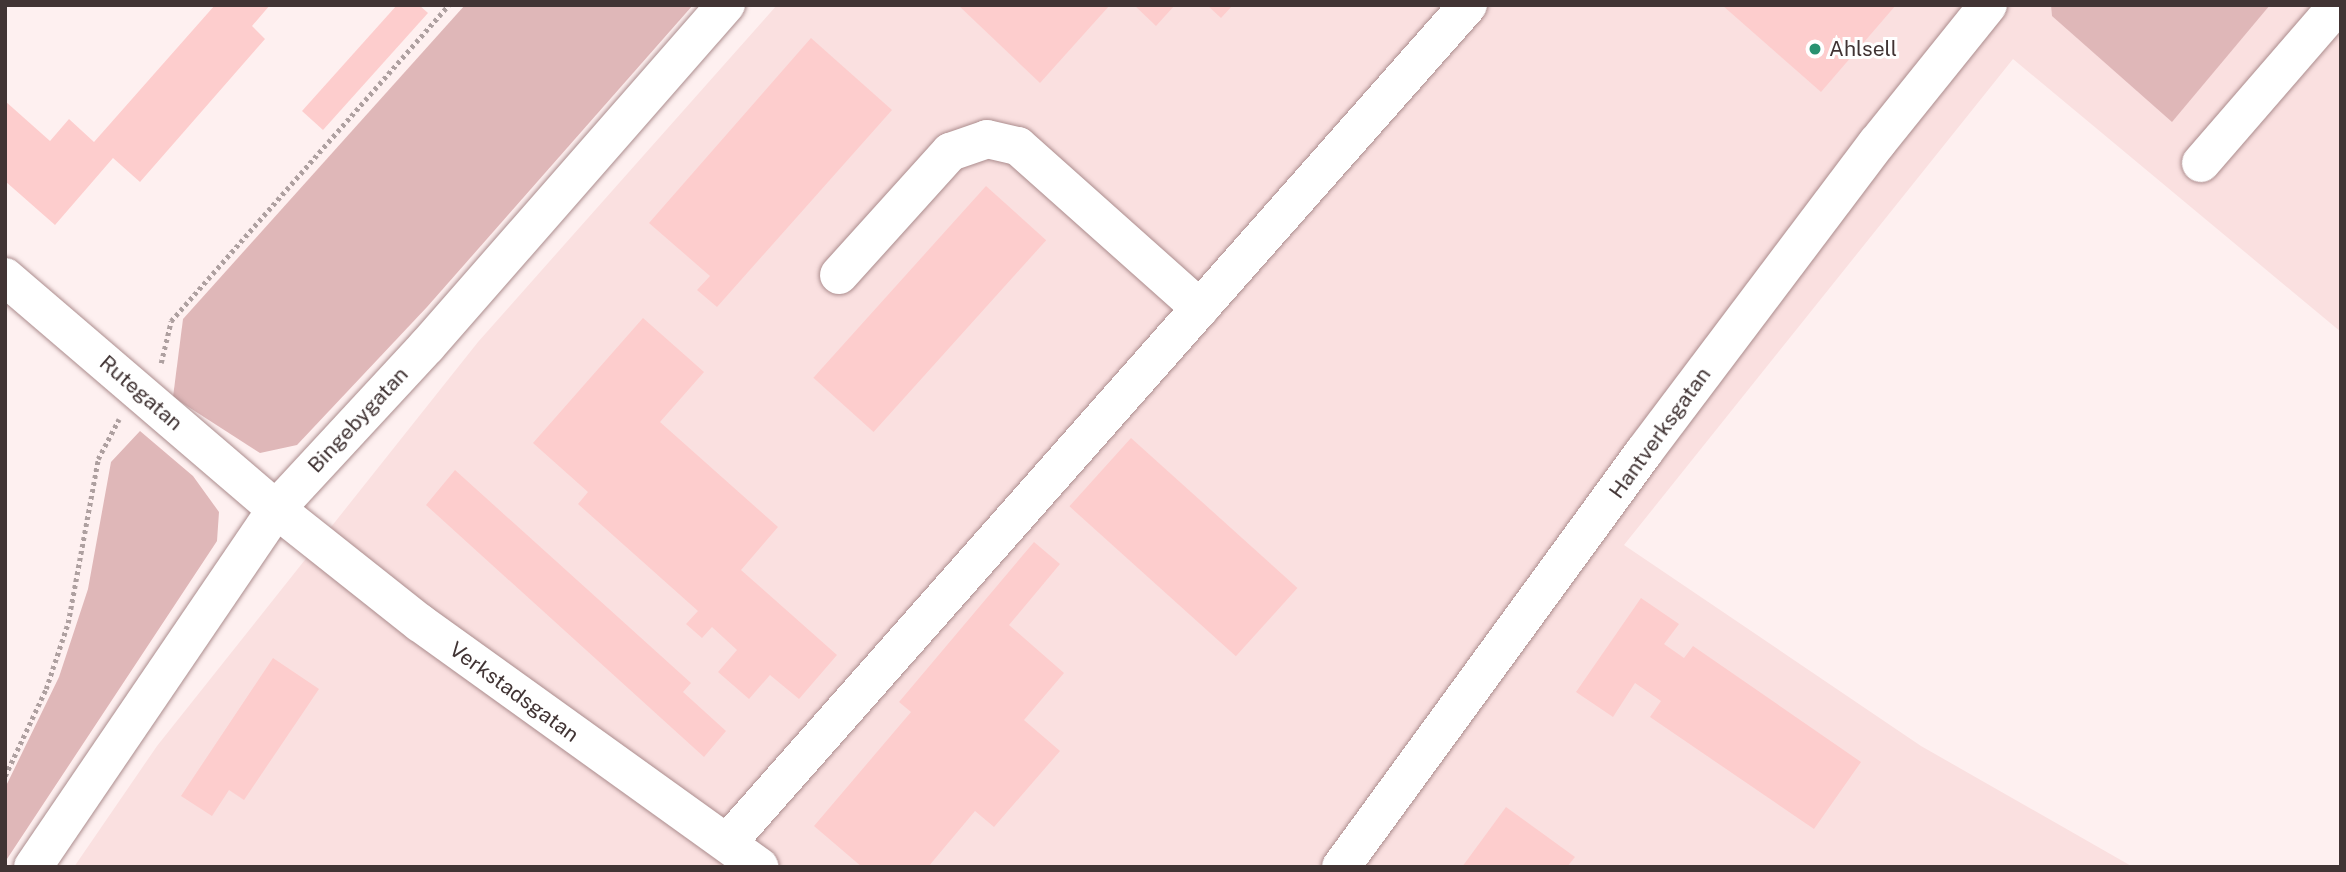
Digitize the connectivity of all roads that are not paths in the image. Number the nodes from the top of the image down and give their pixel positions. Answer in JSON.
{"nodes":[{"id":1,"x":726,"y":5,"type":"edge"},
{"id":2,"x":1468,"y":5,"type":"edge"},
{"id":3,"x":1988,"y":5,"type":"edge"},
{"id":4,"x":2337,"y":5,"type":"edge"},
{"id":5,"x":2201,"y":163,"type":"dead end"},
{"id":6,"x":839,"y":275,"type":"dead end"},
{"id":7,"x":5,"y":277,"type":"edge"},
{"id":8,"x":1199,"y":308,"type":"junction"},
{"id":9,"x":276,"y":509,"type":"junction"},
{"id":10,"x":728,"y":842,"type":"junction"},
{"id":11,"x":33,"y":867,"type":"edge"},
{"id":12,"x":759,"y":867,"type":"edge"},
{"id":13,"x":1341,"y":867,"type":"edge"}],
"edges":[{"from":1,"to":9,"type":"street","name":"Bingebygatan"},
{"from":2,"to":8,"type":"street"},
{"from":3,"to":13,"type":"street","name":"Hantverksgatan"},
{"from":4,"to":5,"type":"street"},
{"from":6,"to":8,"type":"street"},
{"from":7,"to":9,"type":"street","name":"Rutegatan"},
{"from":8,"to":10,"type":"street"},
{"from":9,"to":10,"type":"street","name":"Verkstadsgatan"},
{"from":9,"to":11,"type":"street","name":"Bingebygatan"},
{"from":10,"to":12,"type":"street","name":"Verkstadsgatan"}]}
